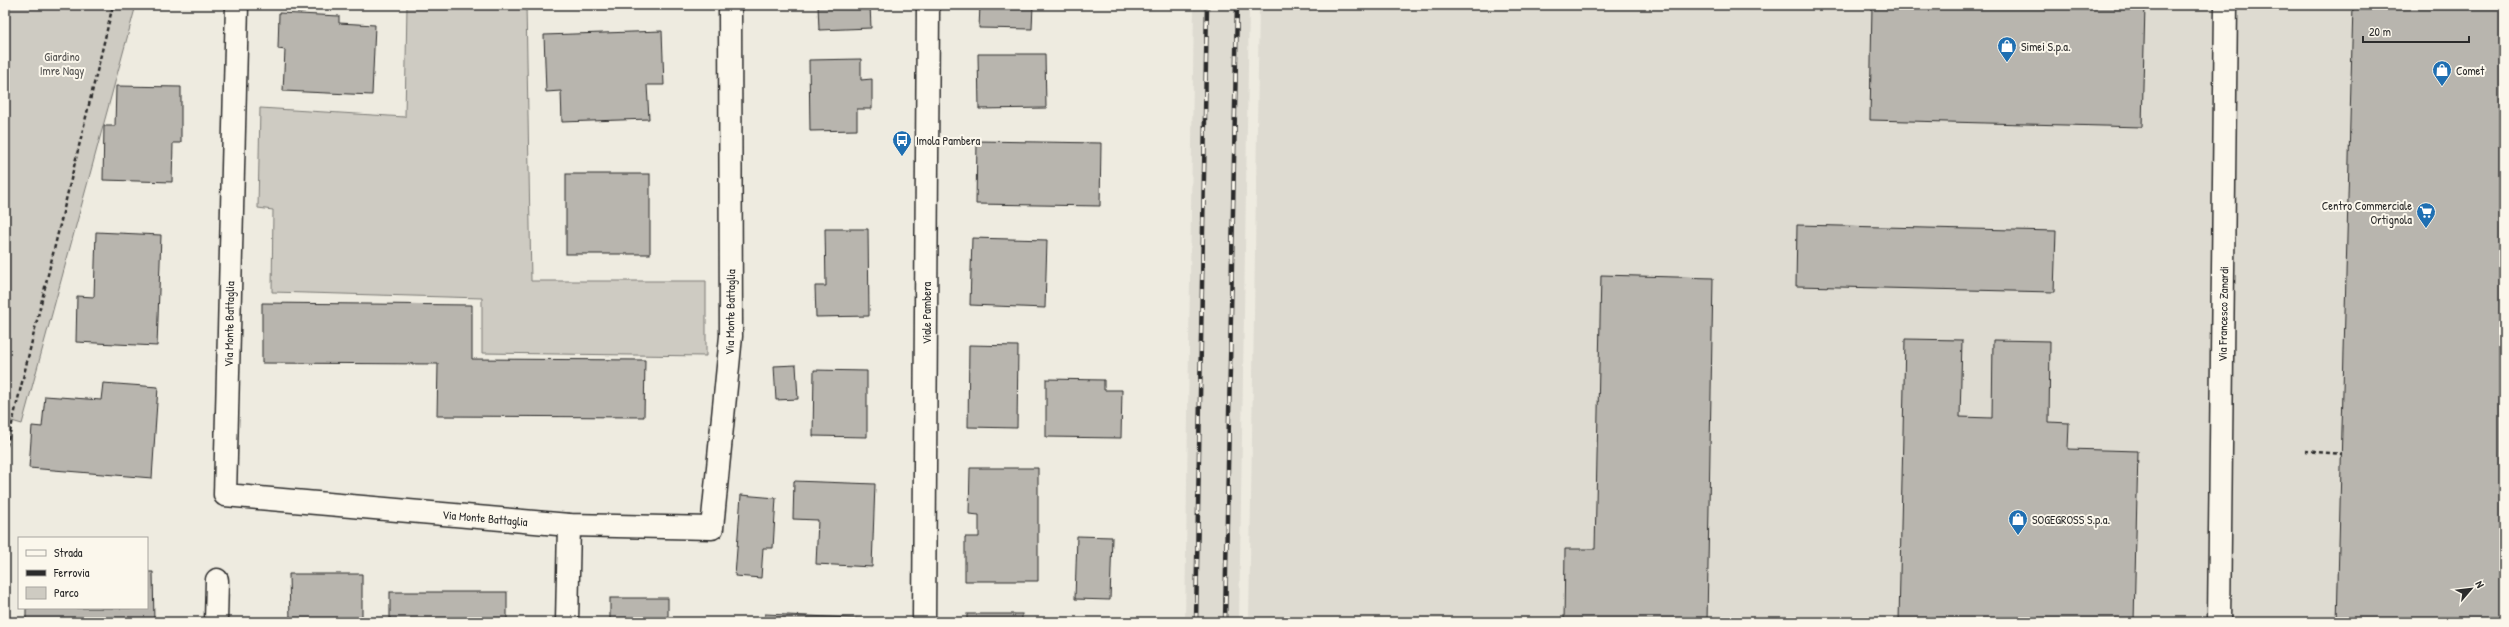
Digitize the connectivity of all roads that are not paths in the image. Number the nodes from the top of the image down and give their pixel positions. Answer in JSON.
{"nodes":[{"id":1,"x":237,"y":5,"type":"edge"},
{"id":2,"x":730,"y":5,"type":"edge"},
{"id":3,"x":928,"y":5,"type":"edge"},
{"id":4,"x":2226,"y":5,"type":"edge"},
{"id":5,"x":569,"y":525,"type":"junction"},
{"id":6,"x":216,"y":580,"type":"dead end"},
{"id":7,"x":216,"y":622,"type":"edge"},
{"id":8,"x":567,"y":622,"type":"edge"},
{"id":9,"x":924,"y":622,"type":"edge"},
{"id":10,"x":2219,"y":622,"type":"edge"}],
"edges":[{"from":1,"to":5,"type":"street","name":"Via Monte Battaglia"},
{"from":2,"to":5,"type":"street","name":"Via Monte Battaglia"},
{"from":3,"to":9,"type":"street","name":"Viale Pambera"},
{"from":4,"to":10,"type":"street","name":"Via Francesco Zanardi"},
{"from":5,"to":8,"type":"street"},
{"from":6,"to":7,"type":"street"}]}
